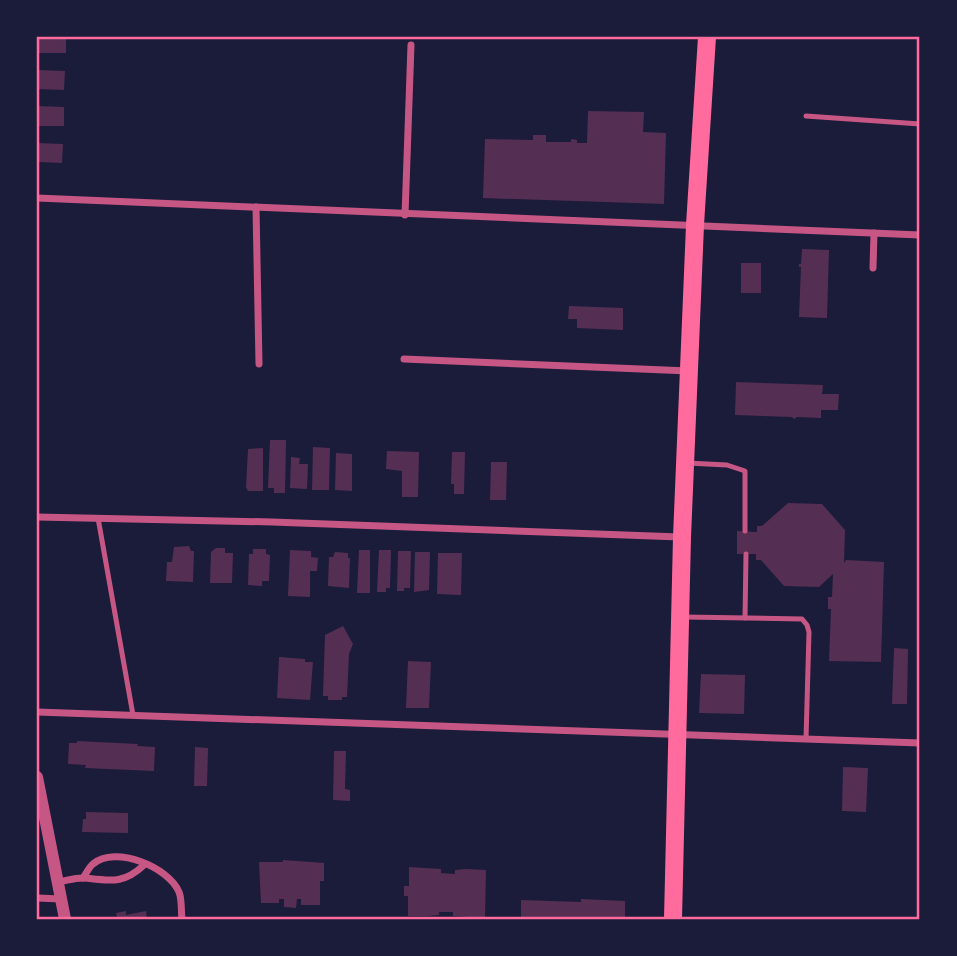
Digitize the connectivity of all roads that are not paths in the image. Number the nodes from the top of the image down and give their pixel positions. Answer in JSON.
{"nodes":[{"id":1,"x":707,"y":37,"type":"edge"},
{"id":2,"x":411,"y":46,"type":"dead end"},
{"id":3,"x":806,"y":116,"type":"dead end"},
{"id":4,"x":920,"y":124,"type":"edge"},
{"id":5,"x":37,"y":198,"type":"edge"},
{"id":6,"x":256,"y":207,"type":"junction"},
{"id":7,"x":405,"y":215,"type":"junction"},
{"id":8,"x":695,"y":225,"type":"junction"},
{"id":9,"x":874,"y":233,"type":"junction"},
{"id":10,"x":920,"y":234,"type":"edge"},
{"id":11,"x":873,"y":268,"type":"dead end"},
{"id":12,"x":404,"y":359,"type":"dead end"},
{"id":13,"x":260,"y":364,"type":"dead end"},
{"id":14,"x":690,"y":371,"type":"junction"},
{"id":15,"x":685,"y":463,"type":"junction"},
{"id":16,"x":37,"y":517,"type":"edge"},
{"id":17,"x":98,"y":518,"type":"junction"},
{"id":18,"x":745,"y":531,"type":"dead end"},
{"id":19,"x":682,"y":537,"type":"junction"},
{"id":20,"x":746,"y":554,"type":"dead end"},
{"id":21,"x":681,"y":617,"type":"junction"},
{"id":22,"x":744,"y":618,"type":"junction"},
{"id":23,"x":37,"y":712,"type":"edge"},
{"id":24,"x":133,"y":715,"type":"junction"},
{"id":25,"x":679,"y":734,"type":"junction"},
{"id":26,"x":806,"y":739,"type":"junction"},
{"id":27,"x":920,"y":743,"type":"edge"},
{"id":28,"x":37,"y":777,"type":"edge"},
{"id":29,"x":145,"y":864,"type":"junction"},
{"id":30,"x":83,"y":878,"type":"junction"},
{"id":31,"x":57,"y":882,"type":"junction"},
{"id":32,"x":37,"y":898,"type":"edge"},
{"id":33,"x":61,"y":900,"type":"junction"},
{"id":34,"x":65,"y":919,"type":"edge"},
{"id":35,"x":182,"y":919,"type":"edge"},
{"id":36,"x":673,"y":919,"type":"edge"}],
"edges":[{"from":1,"to":8,"type":"main road"},
{"from":2,"to":7,"type":"street"},
{"from":3,"to":4,"type":"lane"},
{"from":5,"to":6,"type":"street"},
{"from":6,"to":7,"type":"street"},
{"from":6,"to":13,"type":"street"},
{"from":7,"to":8,"type":"street"},
{"from":8,"to":9,"type":"street"},
{"from":8,"to":14,"type":"main road"},
{"from":9,"to":10,"type":"street"},
{"from":9,"to":11,"type":"street"},
{"from":12,"to":14,"type":"street"},
{"from":14,"to":15,"type":"main road"},
{"from":15,"to":18,"type":"lane"},
{"from":15,"to":19,"type":"main road"},
{"from":16,"to":17,"type":"street"},
{"from":17,"to":19,"type":"street"},
{"from":17,"to":24,"type":"lane"},
{"from":19,"to":21,"type":"main road"},
{"from":20,"to":22,"type":"lane"},
{"from":21,"to":22,"type":"lane"},
{"from":21,"to":25,"type":"main road"},
{"from":22,"to":26,"type":"lane"},
{"from":23,"to":24,"type":"street"},
{"from":24,"to":25,"type":"street"},
{"from":25,"to":26,"type":"street"},
{"from":25,"to":36,"type":"main road"},
{"from":26,"to":27,"type":"street"},
{"from":28,"to":31,"type":"street"},
{"from":29,"to":30,"type":"street"},
{"from":29,"to":30,"type":"street"},
{"from":29,"to":35,"type":"street"},
{"from":30,"to":31,"type":"street"},
{"from":31,"to":33,"type":"street"},
{"from":32,"to":33,"type":"street"},
{"from":33,"to":34,"type":"street"}]}
